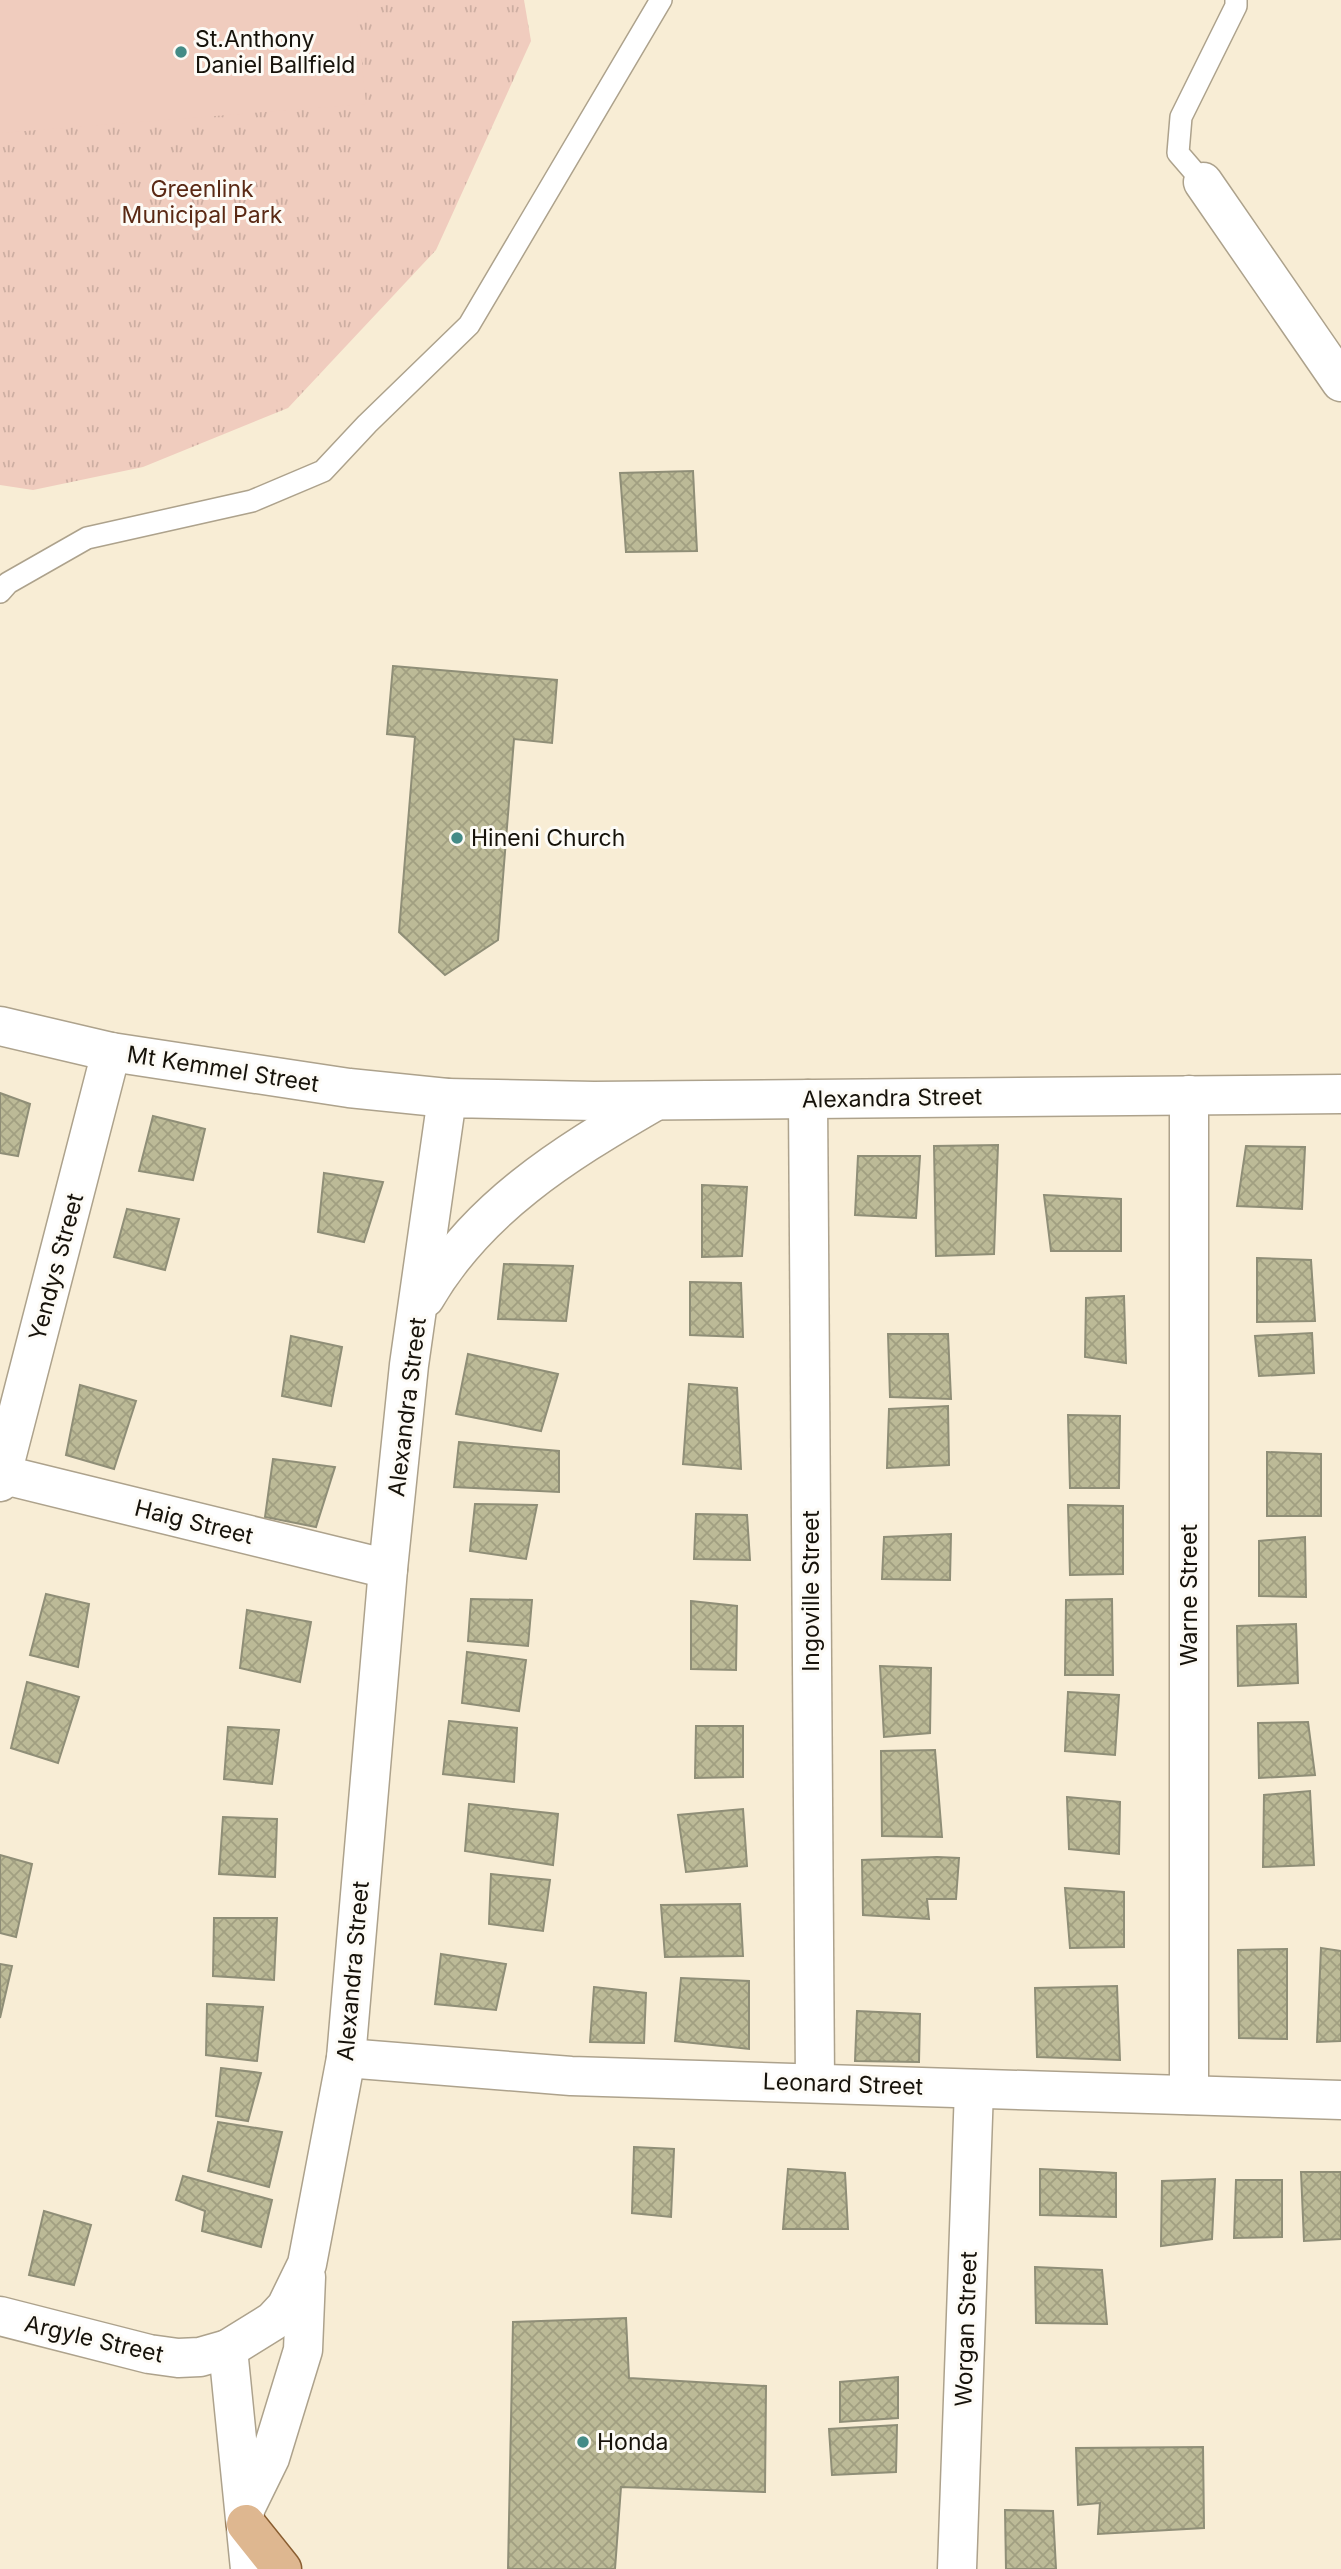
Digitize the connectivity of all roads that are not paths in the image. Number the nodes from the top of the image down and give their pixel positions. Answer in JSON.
{"nodes":[{"id":1,"x":661,"y":0,"type":"edge"},
{"id":2,"x":1236,"y":0,"type":"edge"},
{"id":3,"x":1203,"y":182,"type":"joint"},
{"id":4,"x":1341,"y":382,"type":"edge"},
{"id":5,"x":0,"y":592,"type":"edge"},
{"id":6,"x":0,"y":1026,"type":"edge"},
{"id":7,"x":111,"y":1052,"type":"junction"},
{"id":8,"x":1341,"y":1094,"type":"edge"},
{"id":9,"x":1189,"y":1095,"type":"junction"},
{"id":10,"x":447,"y":1098,"type":"junction"},
{"id":11,"x":808,"y":1099,"type":"junction"},
{"id":12,"x":655,"y":1101,"type":"junction"},
{"id":13,"x":419,"y":1309,"type":"junction"},
{"id":14,"x":1,"y":1477,"type":"edge"},
{"id":15,"x":388,"y":1569,"type":"junction"},
{"id":16,"x":346,"y":2058,"type":"junction"},
{"id":17,"x":815,"y":2083,"type":"junction"},
{"id":18,"x":974,"y":2089,"type":"junction"},
{"id":19,"x":1189,"y":2095,"type":"junction"},
{"id":20,"x":1341,"y":2100,"type":"edge"},
{"id":21,"x":307,"y":2264,"type":"junction"},
{"id":22,"x":0,"y":2316,"type":"edge"},
{"id":23,"x":228,"y":2349,"type":"junction"},
{"id":24,"x":245,"y":2516,"type":"junction"},
{"id":25,"x":250,"y":2569,"type":"edge"},
{"id":26,"x":282,"y":2569,"type":"edge"},
{"id":27,"x":957,"y":2569,"type":"edge"}],
"edges":[{"from":1,"to":5,"type":"lane"},
{"from":2,"to":3,"type":"lane"},
{"from":3,"to":4,"type":"street"},
{"from":6,"to":7,"type":"street","name":"Mt Kemmel Street"},
{"from":7,"to":10,"type":"street","name":"Mt Kemmel Street"},
{"from":7,"to":14,"type":"street","name":"Yendys Street"},
{"from":8,"to":9,"type":"street","name":"Alexandra Street"},
{"from":9,"to":11,"type":"street","name":"Alexandra Street"},
{"from":9,"to":19,"type":"street","name":"Warne Street"},
{"from":10,"to":12,"type":"street","name":"Alexandra Street"},
{"from":10,"to":13,"type":"street","name":"Alexandra Street"},
{"from":11,"to":12,"type":"street","name":"Alexandra Street"},
{"from":11,"to":17,"type":"street","name":"Ingoville Street"},
{"from":12,"to":13,"type":"street"},
{"from":13,"to":15,"type":"street","name":"Alexandra Street"},
{"from":14,"to":15,"type":"street","name":"Haig Street"},
{"from":15,"to":16,"type":"street","name":"Alexandra Street"},
{"from":16,"to":17,"type":"street","name":"Leonard Street"},
{"from":16,"to":21,"type":"street","name":"Alexandra Street"},
{"from":17,"to":18,"type":"street","name":"Leonard Street"},
{"from":18,"to":19,"type":"street","name":"Leonard Street"},
{"from":18,"to":27,"type":"street","name":"Worgan Street"},
{"from":19,"to":20,"type":"street","name":"Leonard Street"},
{"from":21,"to":23,"type":"street","name":"Alexandra Street"},
{"from":21,"to":24,"type":"street"},
{"from":22,"to":23,"type":"street","name":"Argyle Street"},
{"from":23,"to":24,"type":"street"},
{"from":24,"to":25,"type":"street"},
{"from":24,"to":26,"type":"main road"}]}
